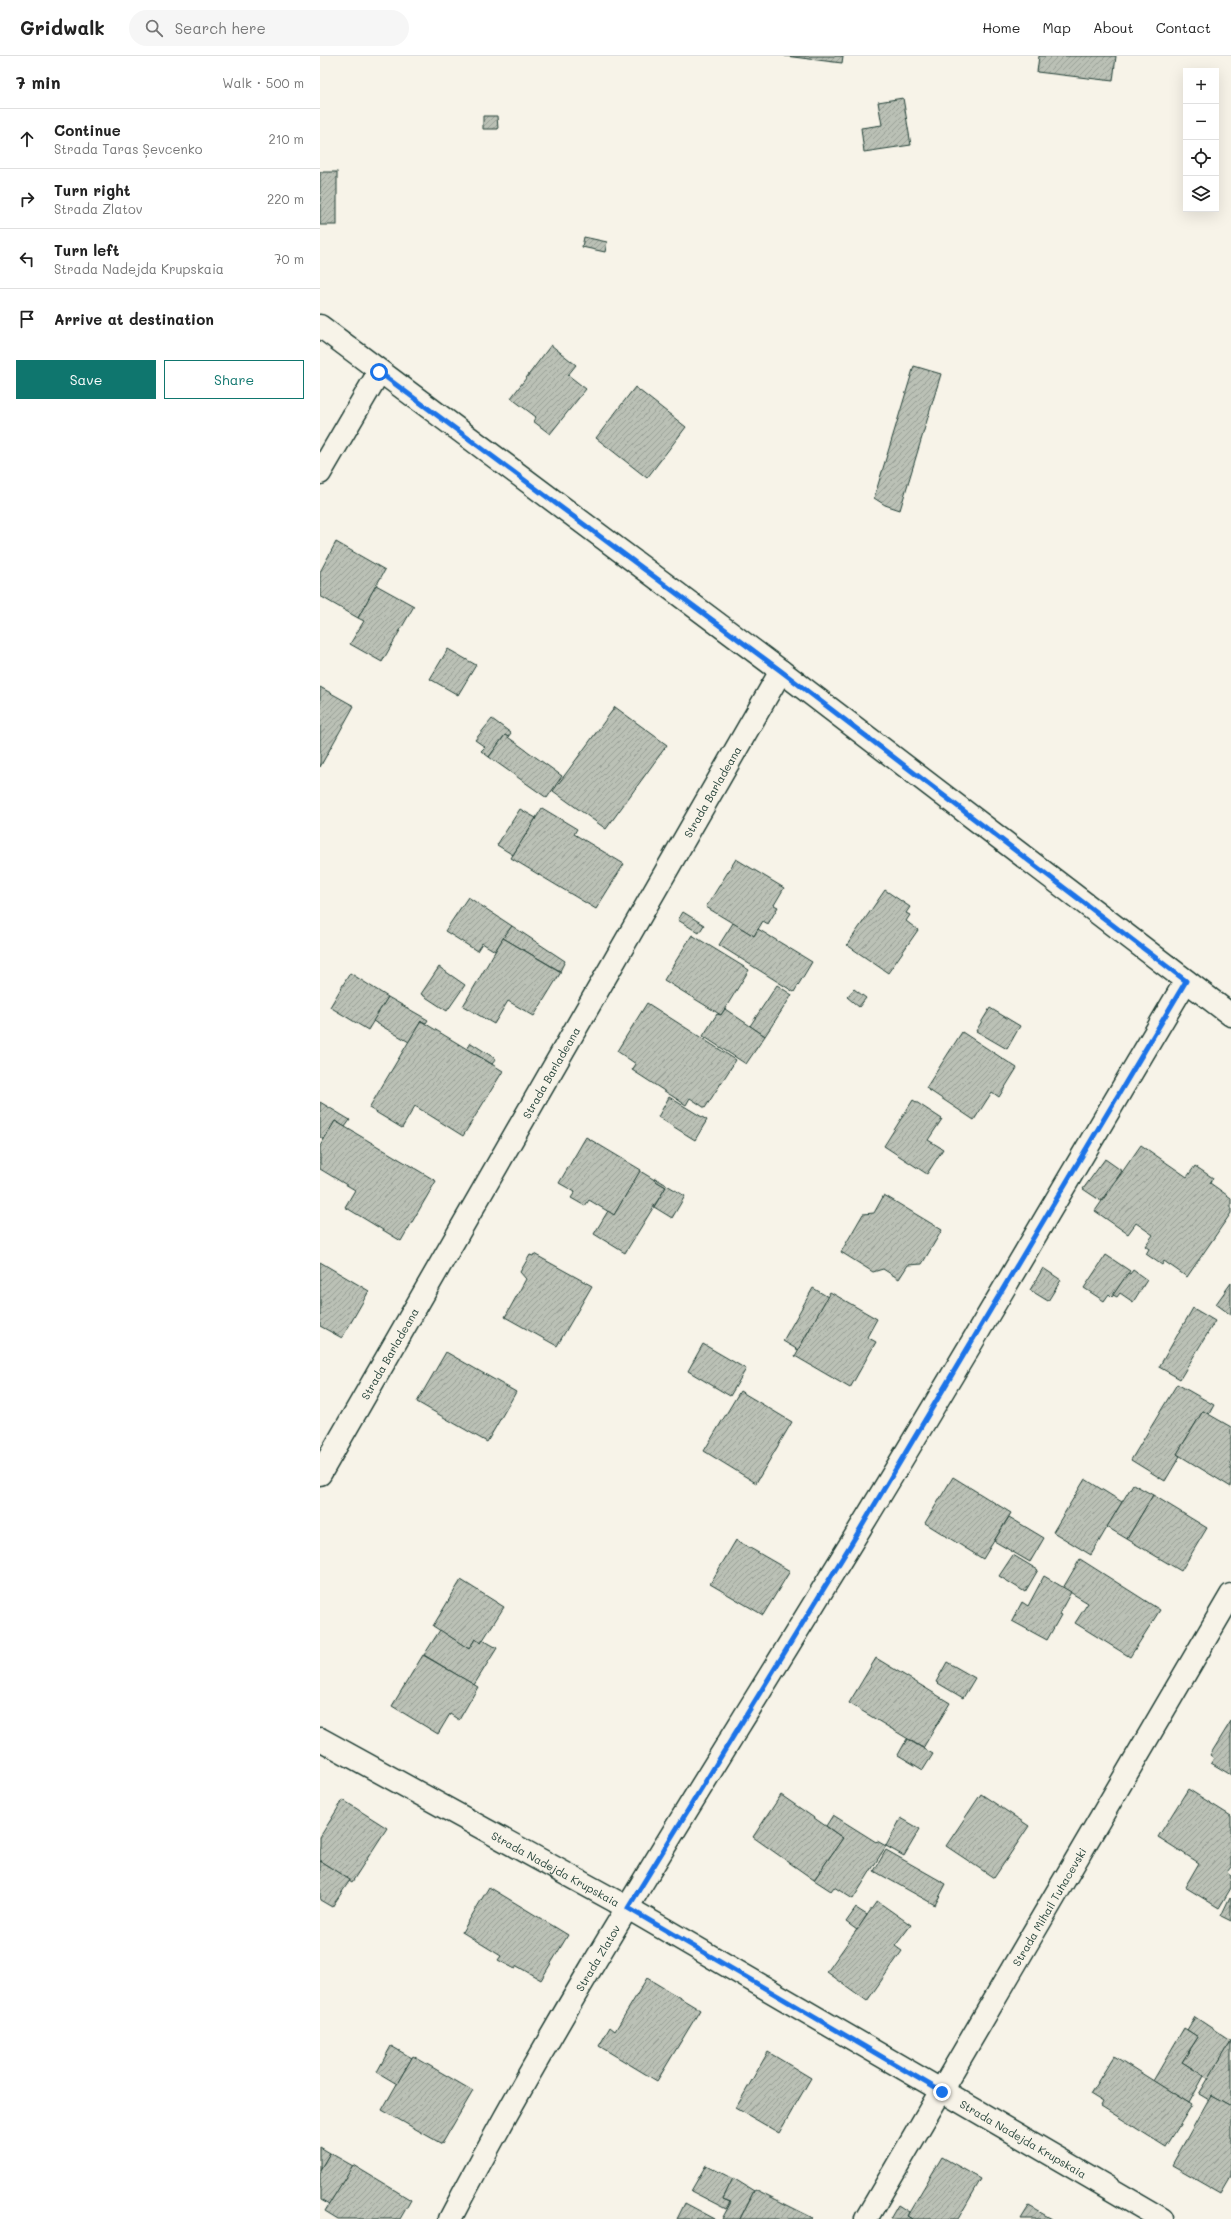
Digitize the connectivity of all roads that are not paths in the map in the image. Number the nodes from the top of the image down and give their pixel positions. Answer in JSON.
{"nodes":[{"id":1,"x":320,"y":326,"type":"edge"},
{"id":2,"x":379,"y":372,"type":"junction"},
{"id":3,"x":320,"y":472,"type":"edge"},
{"id":4,"x":781,"y":671,"type":"junction"},
{"id":5,"x":1186,"y":981,"type":"junction"},
{"id":6,"x":1231,"y":1015,"type":"edge"},
{"id":7,"x":320,"y":1474,"type":"edge"},
{"id":8,"x":1231,"y":1595,"type":"edge"},
{"id":9,"x":320,"y":1739,"type":"edge"},
{"id":10,"x":628,"y":1908,"type":"junction"},
{"id":11,"x":942,"y":2092,"type":"junction"},
{"id":12,"x":450,"y":2219,"type":"edge"},
{"id":13,"x":866,"y":2219,"type":"edge"},
{"id":14,"x":1162,"y":2219,"type":"edge"}],
"edges":[{"from":1,"to":2,"type":"street"},
{"from":2,"to":3,"type":"street"},
{"from":2,"to":4,"type":"street"},
{"from":4,"to":5,"type":"street"},
{"from":4,"to":7,"type":"street","name":"Strada Barladeana"},
{"from":5,"to":6,"type":"street"},
{"from":5,"to":10,"type":"street","name":"Strada Zlatov"},
{"from":8,"to":11,"type":"street","name":"Strada Mihail Tuhacevski"},
{"from":9,"to":10,"type":"street","name":"Strada Nadejda Krupskaia"},
{"from":10,"to":11,"type":"street","name":"Strada Nadejda Krupskaia"},
{"from":10,"to":12,"type":"street","name":"Strada Zlatov"},
{"from":11,"to":13,"type":"street","name":"Strada Mihail Tuhacevski"},
{"from":11,"to":14,"type":"street","name":"Strada Nadejda Krupskaia"}]}
